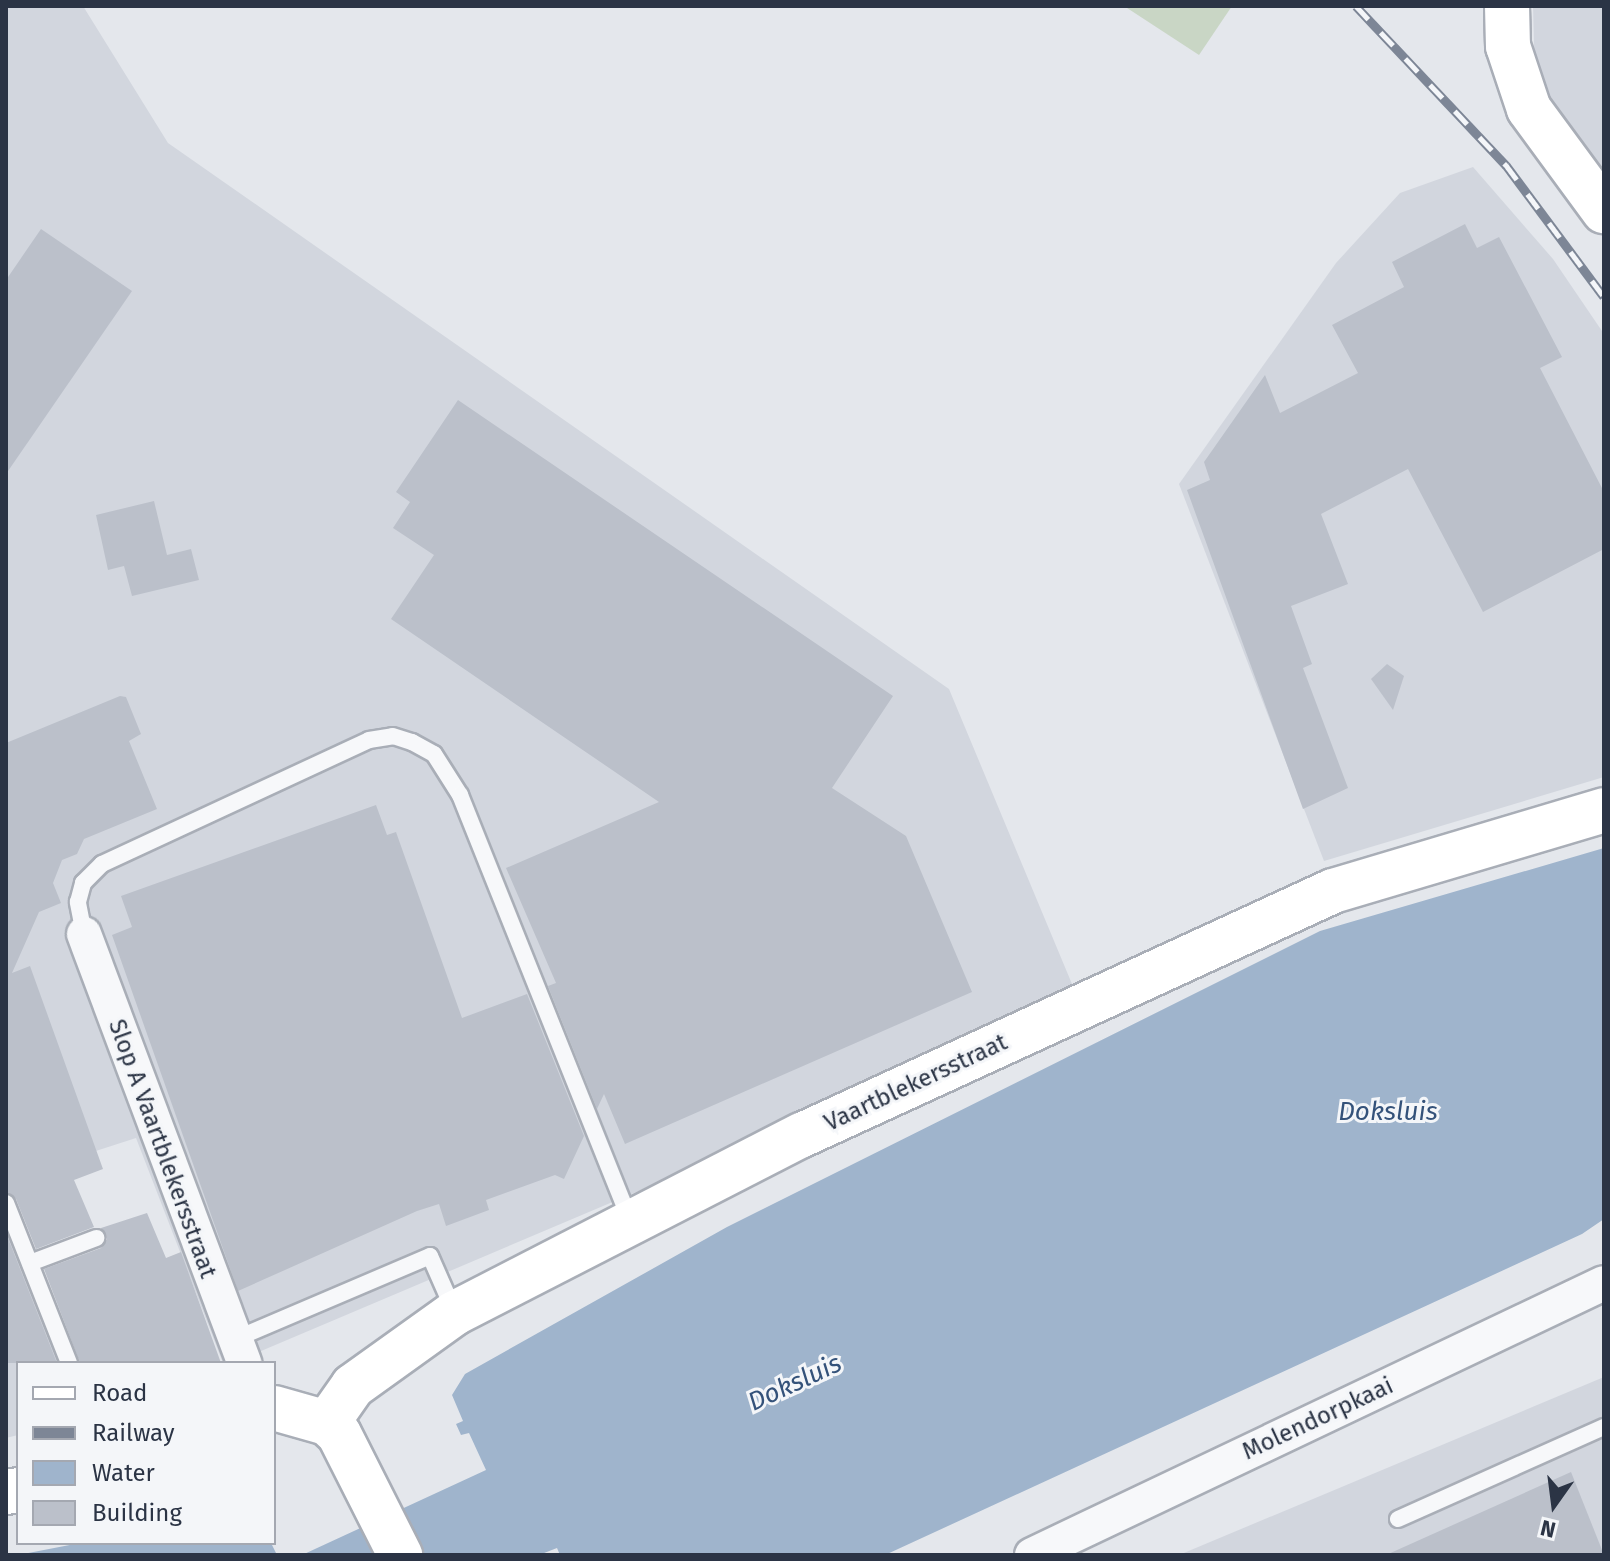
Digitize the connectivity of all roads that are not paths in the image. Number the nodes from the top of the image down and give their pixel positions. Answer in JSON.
{"nodes":[{"id":1,"x":1507,"y":6,"type":"edge"},
{"id":2,"x":1604,"y":211,"type":"edge"},
{"id":3,"x":1604,"y":810,"type":"edge"},
{"id":4,"x":84,"y":934,"type":"joint"},
{"id":5,"x":6,"y":1203,"type":"edge"},
{"id":6,"x":630,"y":1223,"type":"junction"},
{"id":7,"x":96,"y":1238,"type":"dead end"},
{"id":8,"x":30,"y":1263,"type":"junction"},
{"id":9,"x":1604,"y":1283,"type":"edge"},
{"id":10,"x":455,"y":1313,"type":"junction"},
{"id":11,"x":238,"y":1352,"type":"edge"},
{"id":12,"x":68,"y":1361,"type":"edge"},
{"id":13,"x":276,"y":1409,"type":"edge"},
{"id":14,"x":327,"y":1423,"type":"junction"},
{"id":15,"x":1604,"y":1427,"type":"edge"},
{"id":16,"x":1398,"y":1519,"type":"dead end"},
{"id":17,"x":1086,"y":1545,"type":"edge"},
{"id":18,"x":400,"y":1555,"type":"edge"},
{"id":19,"x":1032,"y":1555,"type":"edge"}],
"edges":[{"from":1,"to":2,"type":"street"},
{"from":3,"to":6,"type":"street","name":"Vaartblekersstraat"},
{"from":4,"to":6,"type":"lane"},
{"from":4,"to":11,"type":"street","name":"Slop A Vaartblekersstraat"},
{"from":5,"to":8,"type":"lane"},
{"from":6,"to":10,"type":"street","name":"Vaartblekersstraat"},
{"from":7,"to":8,"type":"lane"},
{"from":8,"to":12,"type":"lane"},
{"from":9,"to":17,"type":"street","name":"Molendorpkaai"},
{"from":10,"to":11,"type":"lane"},
{"from":10,"to":14,"type":"street","name":"Vaartblekersstraat"},
{"from":13,"to":14,"type":"street"},
{"from":14,"to":18,"type":"street"},
{"from":15,"to":16,"type":"lane"},
{"from":17,"to":19,"type":"street","name":"Molendorpkaai"}]}
